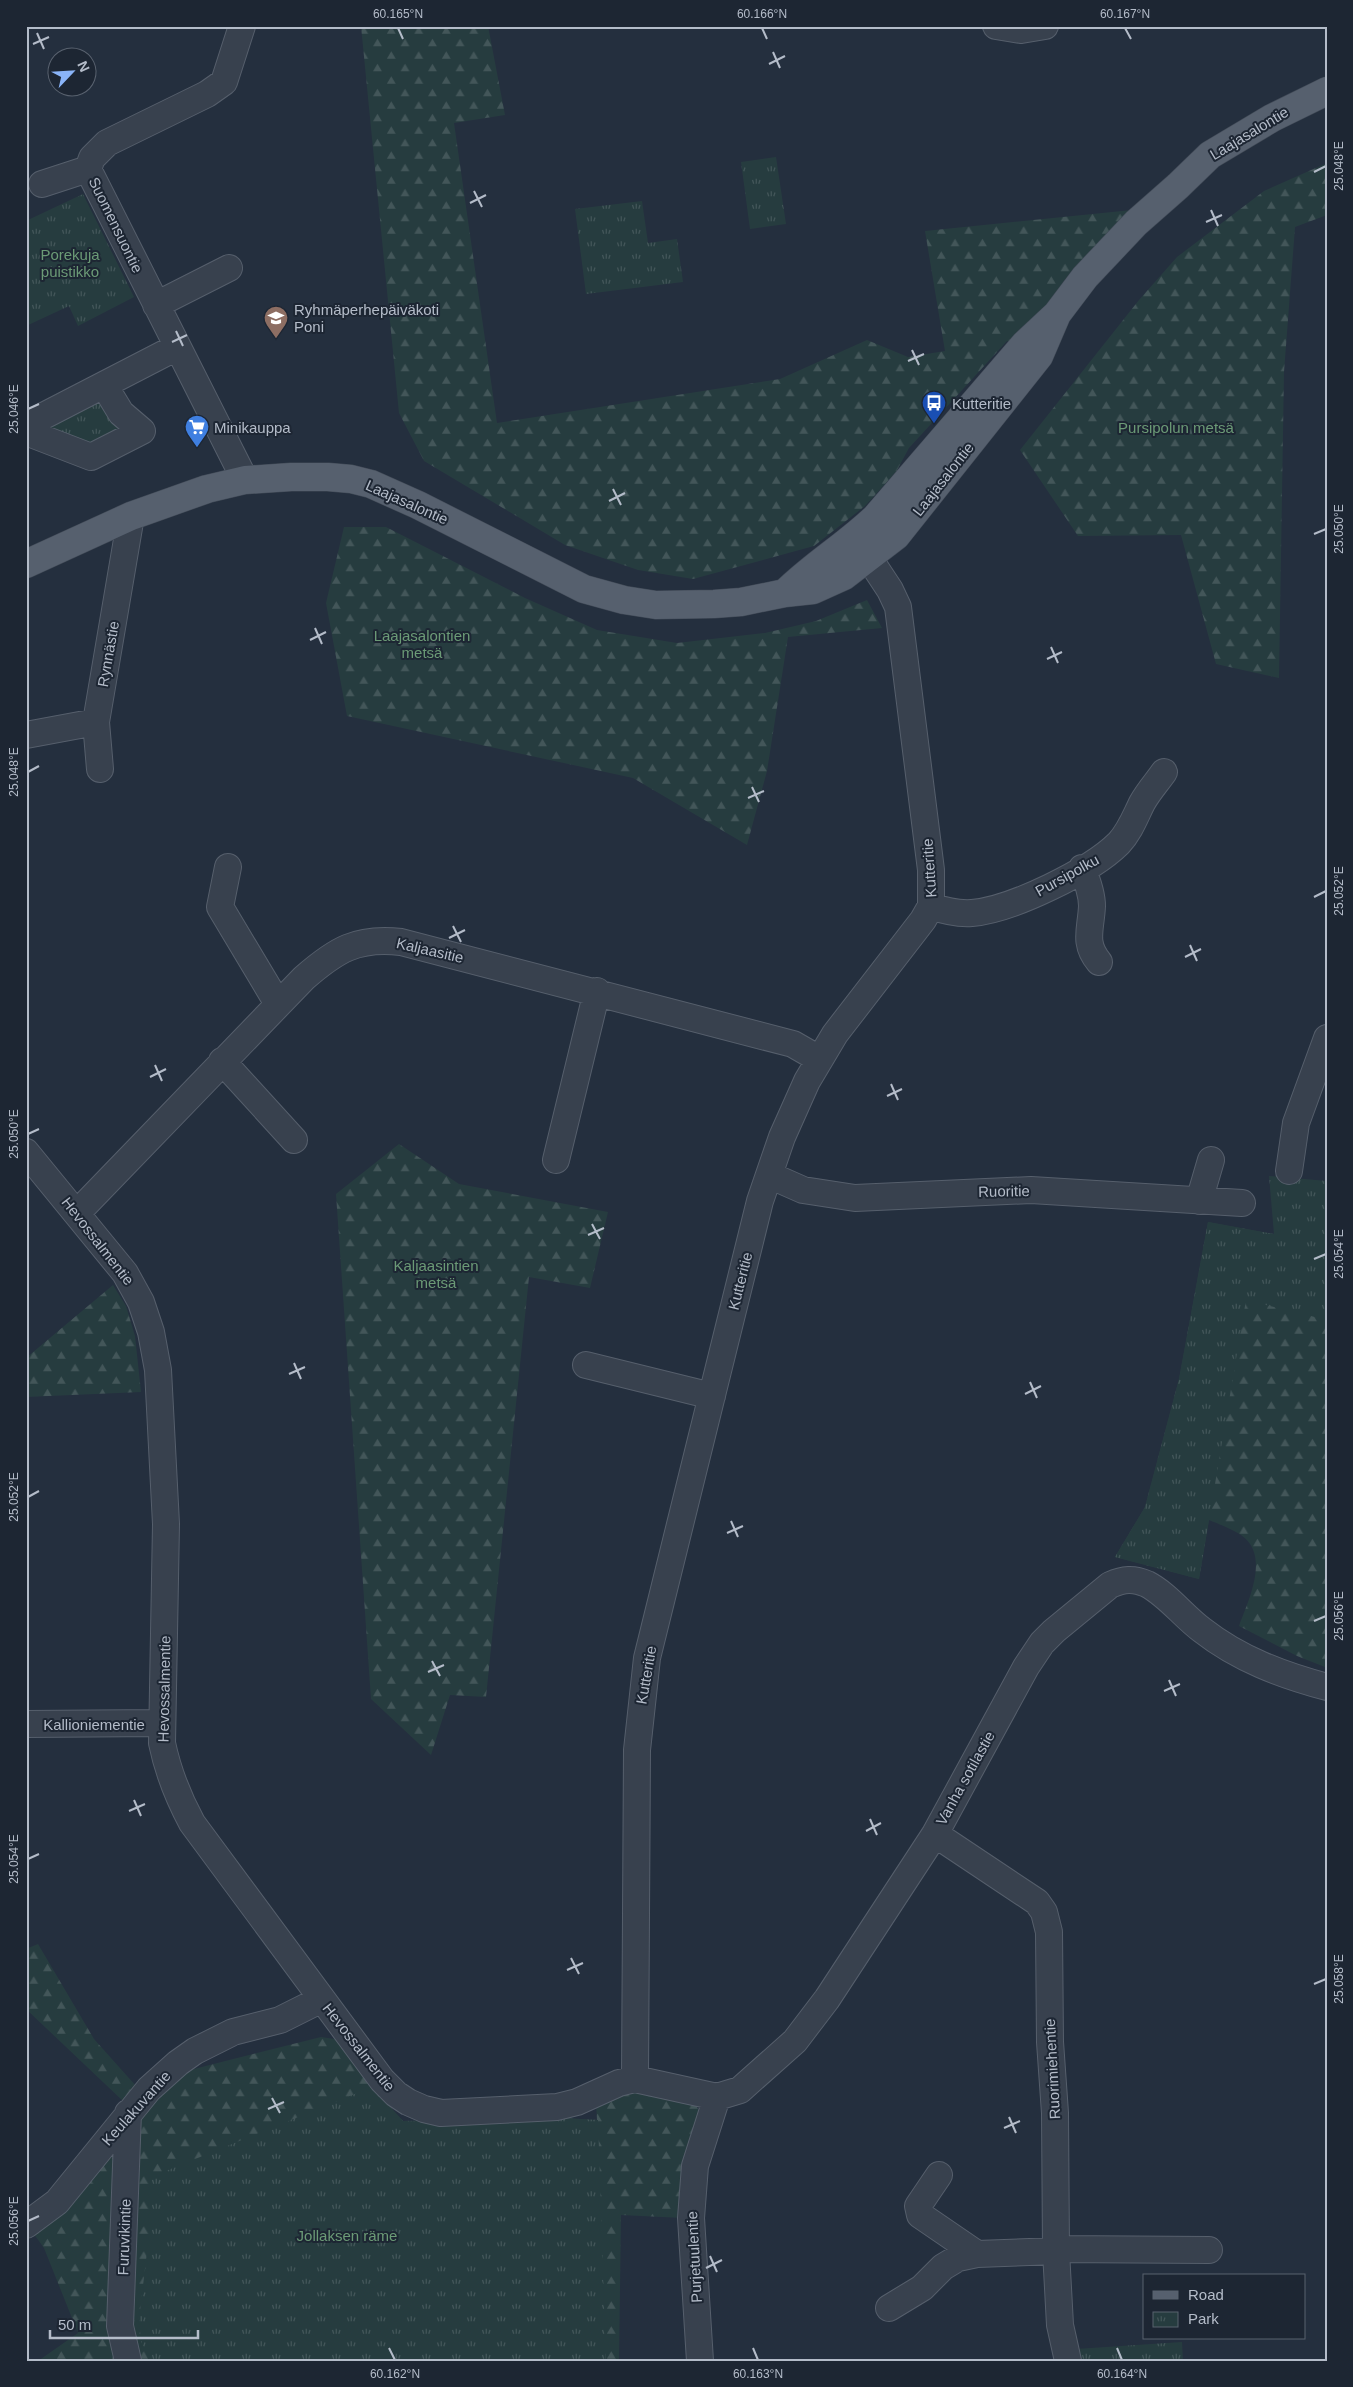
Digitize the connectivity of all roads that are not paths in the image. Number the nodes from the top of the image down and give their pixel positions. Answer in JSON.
{"nodes":[{"id":1,"x":242,"y":26,"type":"edge"},
{"id":2,"x":996,"y":26,"type":"edge"},
{"id":3,"x":1045,"y":26,"type":"edge"},
{"id":4,"x":1327,"y":91,"type":"edge"},
{"id":5,"x":1327,"y":110,"type":"edge"},
{"id":6,"x":88,"y":168,"type":"junction"},
{"id":7,"x":42,"y":184,"type":"dead end"},
{"id":8,"x":1178,"y":186,"type":"junction"},
{"id":9,"x":229,"y":268,"type":"dead end"},
{"id":10,"x":156,"y":305,"type":"junction"},
{"id":11,"x":176,"y":347,"type":"junction"},
{"id":12,"x":104,"y":385,"type":"junction"},
{"id":13,"x":26,"y":425,"type":"edge"},
{"id":14,"x":26,"y":432,"type":"edge"},
{"id":15,"x":244,"y":480,"type":"junction"},
{"id":16,"x":131,"y":516,"type":"junction"},
{"id":17,"x":862,"y":548,"type":"junction"},
{"id":18,"x":26,"y":564,"type":"edge"},
{"id":19,"x":96,"y":722,"type":"junction"},
{"id":20,"x":26,"y":735,"type":"edge"},
{"id":21,"x":100,"y":768,"type":"dead end"},
{"id":22,"x":1164,"y":772,"type":"dead end"},
{"id":23,"x":228,"y":867,"type":"dead end"},
{"id":24,"x":1082,"y":868,"type":"junction"},
{"id":25,"x":931,"y":906,"type":"junction"},
{"id":26,"x":1099,"y":962,"type":"dead end"},
{"id":27,"x":597,"y":991,"type":"junction"},
{"id":28,"x":278,"y":1004,"type":"junction"},
{"id":29,"x":1327,"y":1038,"type":"edge"},
{"id":30,"x":819,"y":1059,"type":"junction"},
{"id":31,"x":222,"y":1061,"type":"junction"},
{"id":32,"x":294,"y":1140,"type":"dead end"},
{"id":33,"x":26,"y":1152,"type":"edge"},
{"id":34,"x":556,"y":1160,"type":"dead end"},
{"id":35,"x":1211,"y":1160,"type":"dead end"},
{"id":36,"x":1289,"y":1171,"type":"dead end"},
{"id":37,"x":770,"y":1175,"type":"junction"},
{"id":38,"x":1199,"y":1201,"type":"junction"},
{"id":39,"x":1242,"y":1203,"type":"dead end"},
{"id":40,"x":77,"y":1213,"type":"junction"},
{"id":41,"x":586,"y":1365,"type":"dead end"},
{"id":42,"x":712,"y":1396,"type":"junction"},
{"id":43,"x":1327,"y":1687,"type":"edge"},
{"id":44,"x":161,"y":1723,"type":"junction"},
{"id":45,"x":26,"y":1724,"type":"edge"},
{"id":46,"x":934,"y":1834,"type":"junction"},
{"id":47,"x":322,"y":1999,"type":"junction"},
{"id":48,"x":636,"y":2079,"type":"junction"},
{"id":49,"x":718,"y":2097,"type":"junction"},
{"id":50,"x":128,"y":2113,"type":"junction"},
{"id":51,"x":939,"y":2175,"type":"dead end"},
{"id":52,"x":26,"y":2225,"type":"edge"},
{"id":53,"x":1056,"y":2250,"type":"junction"},
{"id":54,"x":1209,"y":2250,"type":"dead end"},
{"id":55,"x":977,"y":2254,"type":"junction"},
{"id":56,"x":889,"y":2308,"type":"dead end"},
{"id":57,"x":128,"y":2361,"type":"edge"},
{"id":58,"x":700,"y":2361,"type":"edge"},
{"id":59,"x":1068,"y":2361,"type":"edge"}],
"edges":[{"from":1,"to":6,"type":"street","name":"Suomensuontie"},
{"from":2,"to":3,"type":"street"},
{"from":4,"to":8,"type":"main road","name":"Laajasalontie"},
{"from":5,"to":8,"type":"main road","name":"Laajasalontie"},
{"from":6,"to":7,"type":"street"},
{"from":6,"to":10,"type":"street","name":"Suomensuontie"},
{"from":8,"to":17,"type":"main road","name":"Laajasalontie"},
{"from":9,"to":10,"type":"street"},
{"from":10,"to":11,"type":"street","name":"Suomensuontie"},
{"from":11,"to":12,"type":"street"},
{"from":11,"to":15,"type":"street","name":"Suomensuontie"},
{"from":12,"to":13,"type":"street"},
{"from":12,"to":14,"type":"street"},
{"from":15,"to":16,"type":"main road","name":"Laajasalontie"},
{"from":15,"to":17,"type":"main road","name":"Laajasalontie"},
{"from":16,"to":18,"type":"main road","name":"Laajasalontie"},
{"from":16,"to":19,"type":"street","name":"Rynnästie"},
{"from":17,"to":25,"type":"street","name":"Kutteritie"},
{"from":19,"to":20,"type":"street"},
{"from":19,"to":21,"type":"street","name":"Rynnästie"},
{"from":22,"to":24,"type":"street","name":"Pursipolku"},
{"from":23,"to":28,"type":"street"},
{"from":24,"to":25,"type":"street","name":"Pursipolku"},
{"from":24,"to":26,"type":"street"},
{"from":25,"to":30,"type":"street","name":"Kutteritie"},
{"from":27,"to":28,"type":"street","name":"Kaljaasitie"},
{"from":27,"to":30,"type":"street","name":"Kaljaasitie"},
{"from":27,"to":34,"type":"street"},
{"from":28,"to":31,"type":"street","name":"Kaljaasitie"},
{"from":29,"to":36,"type":"street"},
{"from":30,"to":37,"type":"street","name":"Kutteritie"},
{"from":31,"to":32,"type":"street"},
{"from":31,"to":40,"type":"street","name":"Kaljaasitie"},
{"from":33,"to":40,"type":"street","name":"Hevossalmentie"},
{"from":35,"to":38,"type":"street"},
{"from":37,"to":38,"type":"street","name":"Ruoritie"},
{"from":37,"to":42,"type":"street","name":"Kutteritie"},
{"from":38,"to":39,"type":"street","name":"Ruoritie"},
{"from":40,"to":44,"type":"street","name":"Hevossalmentie"},
{"from":41,"to":42,"type":"street"},
{"from":42,"to":48,"type":"street","name":"Kutteritie"},
{"from":43,"to":46,"type":"street","name":"Vanha sotilastie"},
{"from":44,"to":45,"type":"street","name":"Kallioniementie"},
{"from":44,"to":47,"type":"street","name":"Hevossalmentie"},
{"from":46,"to":49,"type":"street","name":"Vanha sotilastie"},
{"from":46,"to":53,"type":"street","name":"Ruorimiehentie"},
{"from":47,"to":48,"type":"street","name":"Hevossalmentie"},
{"from":47,"to":50,"type":"street","name":"Keulakuvantie"},
{"from":48,"to":49,"type":"street"},
{"from":49,"to":58,"type":"street","name":"Purjetuulentie"},
{"from":50,"to":52,"type":"street","name":"Keulakuvantie"},
{"from":50,"to":57,"type":"street","name":"Furuvikintie"},
{"from":51,"to":55,"type":"street"},
{"from":53,"to":54,"type":"street"},
{"from":53,"to":55,"type":"street"},
{"from":53,"to":59,"type":"street","name":"Ruorimiehentie"},
{"from":55,"to":56,"type":"street"}]}
